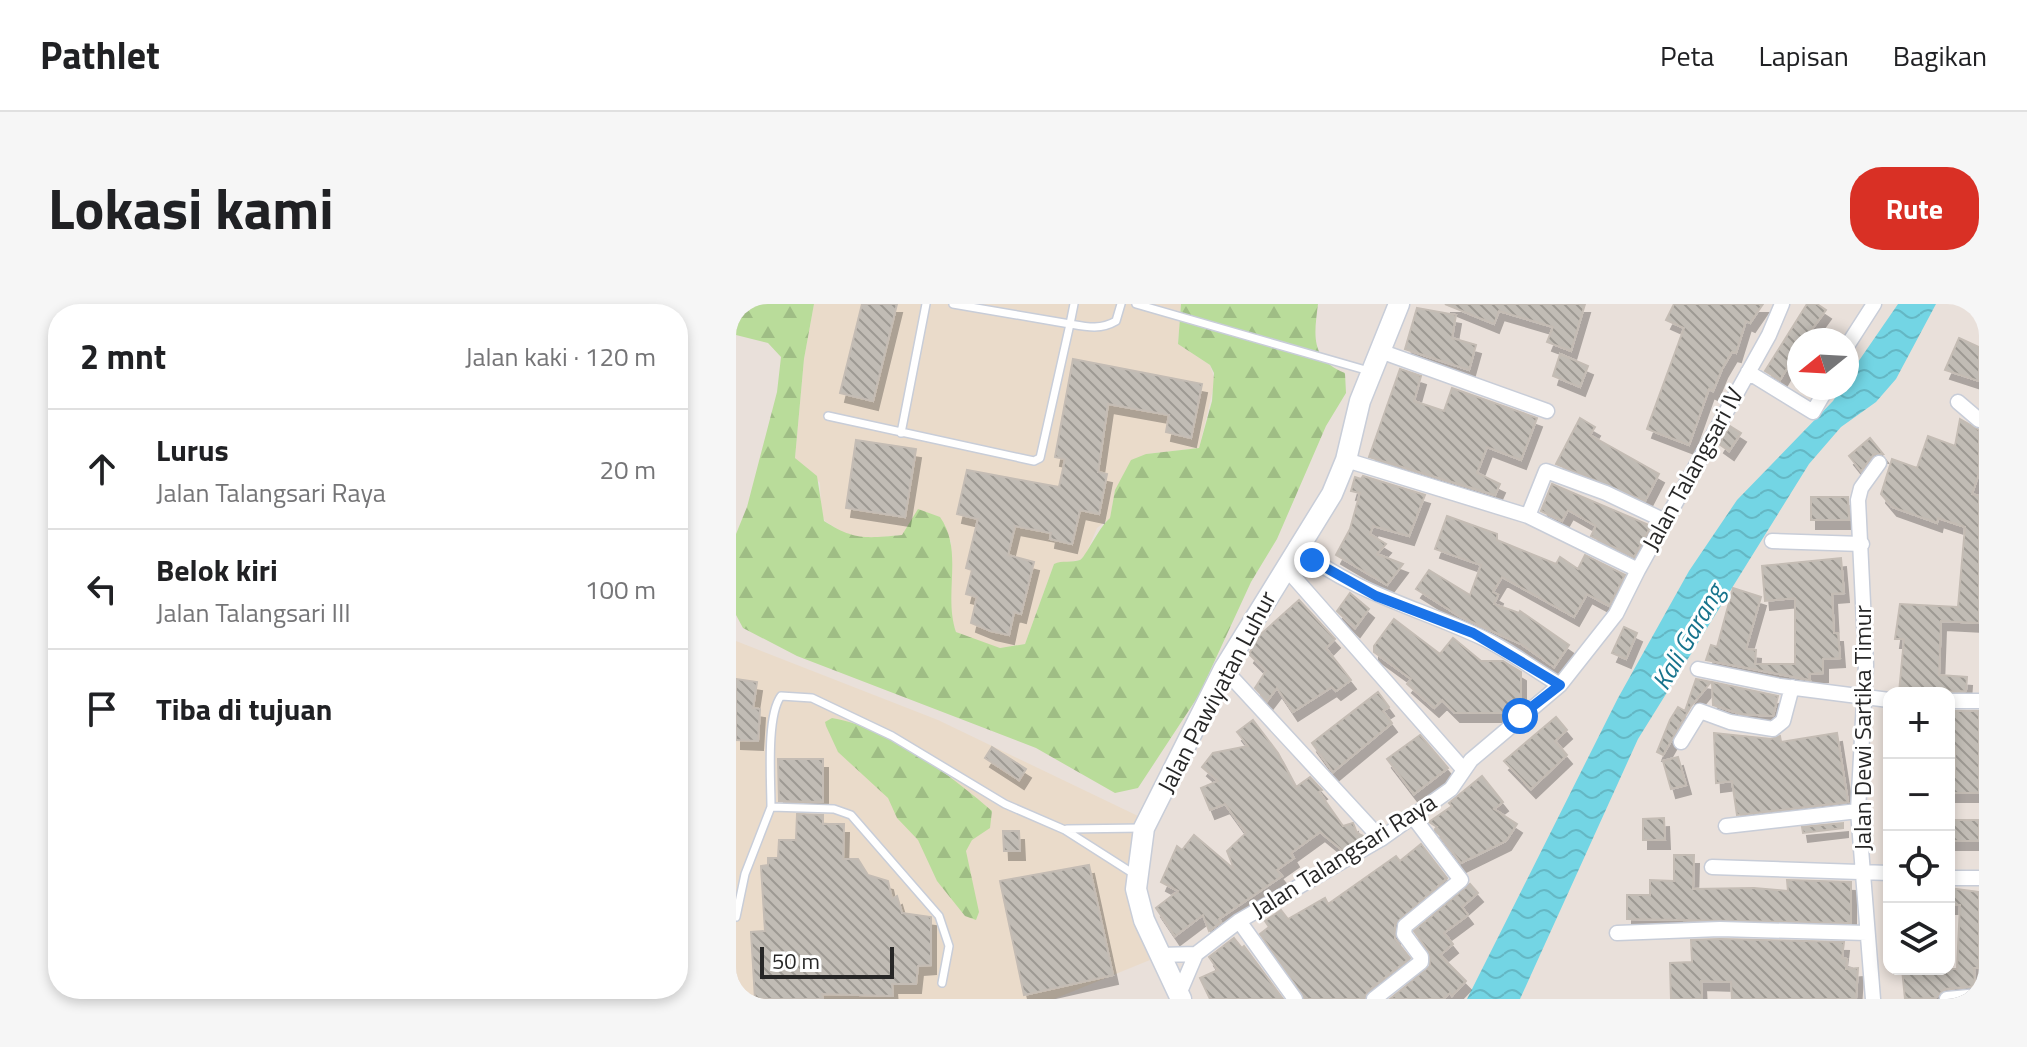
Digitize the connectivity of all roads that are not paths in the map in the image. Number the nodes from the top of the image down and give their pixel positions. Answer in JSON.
{"nodes":[{"id":1,"x":926,"y":304,"type":"edge"},
{"id":2,"x":953,"y":304,"type":"edge"},
{"id":3,"x":1074,"y":304,"type":"edge"},
{"id":4,"x":1121,"y":304,"type":"edge"},
{"id":5,"x":1136,"y":304,"type":"edge"},
{"id":6,"x":1399,"y":304,"type":"edge"},
{"id":7,"x":1874,"y":304,"type":"edge"},
{"id":8,"x":1776,"y":306,"type":"edge"},
{"id":9,"x":1070,"y":324,"type":"junction"},
{"id":10,"x":1859,"y":328,"type":"edge"},
{"id":11,"x":1380,"y":351,"type":"junction"},
{"id":12,"x":1371,"y":372,"type":"junction"},
{"id":13,"x":1748,"y":372,"type":"junction"},
{"id":14,"x":1787,"y":396,"type":"edge"},
{"id":15,"x":1794,"y":400,"type":"edge"},
{"id":16,"x":1820,"y":400,"type":"edge"},
{"id":17,"x":1958,"y":402,"type":"dead end"},
{"id":18,"x":1547,"y":411,"type":"dead end"},
{"id":19,"x":828,"y":416,"type":"dead end"},
{"id":20,"x":1979,"y":420,"type":"edge"},
{"id":21,"x":901,"y":433,"type":"junction"},
{"id":22,"x":1346,"y":460,"type":"junction"},
{"id":23,"x":1879,"y":463,"type":"dead end"},
{"id":24,"x":1528,"y":516,"type":"junction"},
{"id":25,"x":1663,"y":520,"type":"junction"},
{"id":26,"x":1772,"y":541,"type":"dead end"},
{"id":27,"x":1862,"y":544,"type":"junction"},
{"id":28,"x":1290,"y":558,"type":"junction"},
{"id":29,"x":1638,"y":570,"type":"junction"},
{"id":30,"x":1224,"y":669,"type":"junction"},
{"id":31,"x":1698,"y":669,"type":"dead end"},
{"id":32,"x":1560,"y":685,"type":"junction"},
{"id":33,"x":1792,"y":687,"type":"junction"},
{"id":34,"x":1865,"y":699,"type":"junction"},
{"id":35,"x":1883,"y":700,"type":"edge"},
{"id":36,"x":1955,"y":701,"type":"edge"},
{"id":37,"x":1979,"y":701,"type":"edge"},
{"id":38,"x":1681,"y":742,"type":"dead end"},
{"id":39,"x":1468,"y":765,"type":"junction"},
{"id":40,"x":771,"y":807,"type":"junction"},
{"id":41,"x":1858,"y":811,"type":"junction"},
{"id":42,"x":1414,"y":818,"type":"junction"},
{"id":43,"x":1726,"y":826,"type":"dead end"},
{"id":44,"x":1144,"y":828,"type":"junction"},
{"id":45,"x":1065,"y":830,"type":"junction"},
{"id":46,"x":1381,"y":839,"type":"junction"},
{"id":47,"x":1712,"y":867,"type":"dead end"},
{"id":48,"x":1865,"y":873,"type":"junction"},
{"id":49,"x":1883,"y":873,"type":"edge"},
{"id":50,"x":1136,"y":875,"type":"junction"},
{"id":51,"x":1955,"y":878,"type":"edge"},
{"id":52,"x":1979,"y":878,"type":"edge"},
{"id":53,"x":736,"y":917,"type":"edge"},
{"id":54,"x":1239,"y":921,"type":"junction"},
{"id":55,"x":1617,"y":933,"type":"dead end"},
{"id":56,"x":1867,"y":933,"type":"junction"},
{"id":57,"x":1196,"y":954,"type":"junction"},
{"id":58,"x":1160,"y":955,"type":"junction"},
{"id":59,"x":942,"y":983,"type":"dead end"},
{"id":60,"x":1180,"y":996,"type":"edge"},
{"id":61,"x":1979,"y":996,"type":"edge"},
{"id":62,"x":1295,"y":999,"type":"edge"},
{"id":63,"x":1374,"y":999,"type":"edge"},
{"id":64,"x":1873,"y":999,"type":"edge"},
{"id":65,"x":1947,"y":999,"type":"edge"}],
"edges":[{"from":1,"to":21,"type":"lane"},
{"from":2,"to":9,"type":"lane"},
{"from":3,"to":9,"type":"lane"},
{"from":4,"to":9,"type":"lane"},
{"from":5,"to":12,"type":"lane"},
{"from":6,"to":11,"type":"main road","name":"Jalan Pawiyatan Luhur"},
{"from":7,"to":10,"type":"street"},
{"from":8,"to":13,"type":"street","name":"Jalan Talangsari IV"},
{"from":9,"to":21,"type":"lane"},
{"from":11,"to":12,"type":"main road","name":"Jalan Pawiyatan Luhur"},
{"from":11,"to":18,"type":"street"},
{"from":12,"to":22,"type":"main road","name":"Jalan Pawiyatan Luhur"},
{"from":13,"to":14,"type":"street"},
{"from":13,"to":25,"type":"street","name":"Jalan Talangsari IV"},
{"from":15,"to":16,"type":"street"},
{"from":17,"to":20,"type":"street"},
{"from":19,"to":21,"type":"lane"},
{"from":22,"to":24,"type":"street","name":"Jalan Talangsari IV"},
{"from":22,"to":28,"type":"main road","name":"Jalan Pawiyatan Luhur"},
{"from":23,"to":27,"type":"street","name":"Jalan Dewi Sartika Timur"},
{"from":24,"to":25,"type":"street"},
{"from":24,"to":29,"type":"street","name":"Jalan Talangsari IV"},
{"from":25,"to":29,"type":"street","name":"Jalan Talangsari IV"},
{"from":26,"to":27,"type":"street"},
{"from":27,"to":34,"type":"street","name":"Jalan Dewi Sartika Timur"},
{"from":28,"to":30,"type":"main road","name":"Jalan Pawiyatan Luhur"},
{"from":28,"to":32,"type":"street"},
{"from":28,"to":39,"type":"street"},
{"from":29,"to":32,"type":"street","name":"Jalan Talangsari Raya"},
{"from":30,"to":44,"type":"main road","name":"Jalan Pawiyatan Luhur"},
{"from":30,"to":46,"type":"street"},
{"from":31,"to":33,"type":"street"},
{"from":32,"to":39,"type":"street","name":"Jalan Talangsari Raya"},
{"from":33,"to":34,"type":"street"},
{"from":33,"to":38,"type":"street"},
{"from":34,"to":35,"type":"street"},
{"from":34,"to":41,"type":"street","name":"Jalan Dewi Sartika Timur"},
{"from":36,"to":37,"type":"street"},
{"from":39,"to":42,"type":"street","name":"Jalan Talangsari Raya"},
{"from":40,"to":45,"type":"lane"},
{"from":40,"to":53,"type":"lane"},
{"from":40,"to":59,"type":"lane"},
{"from":41,"to":43,"type":"street"},
{"from":41,"to":48,"type":"street","name":"Jalan Dewi Sartika Timur"},
{"from":42,"to":46,"type":"street","name":"Jalan Talangsari Raya"},
{"from":42,"to":63,"type":"street"},
{"from":44,"to":45,"type":"lane"},
{"from":44,"to":50,"type":"main road","name":"Jalan Pawiyatan Luhur"},
{"from":45,"to":50,"type":"lane"},
{"from":46,"to":54,"type":"street","name":"Jalan Talangsari Raya"},
{"from":47,"to":48,"type":"street"},
{"from":48,"to":49,"type":"street"},
{"from":48,"to":56,"type":"street","name":"Jalan Dewi Sartika Timur"},
{"from":50,"to":58,"type":"main road","name":"Jalan Pawiyatan Luhur"},
{"from":51,"to":52,"type":"street"},
{"from":54,"to":57,"type":"street","name":"Jalan Talangsari Raya"},
{"from":54,"to":62,"type":"street"},
{"from":55,"to":56,"type":"street"},
{"from":56,"to":64,"type":"street","name":"Jalan Dewi Sartika Timur"},
{"from":57,"to":58,"type":"street"},
{"from":57,"to":60,"type":"street","name":"Jalan Talangsari Raya"},
{"from":58,"to":60,"type":"main road","name":"Jalan Pawiyatan Luhur"},
{"from":61,"to":65,"type":"street"}]}
